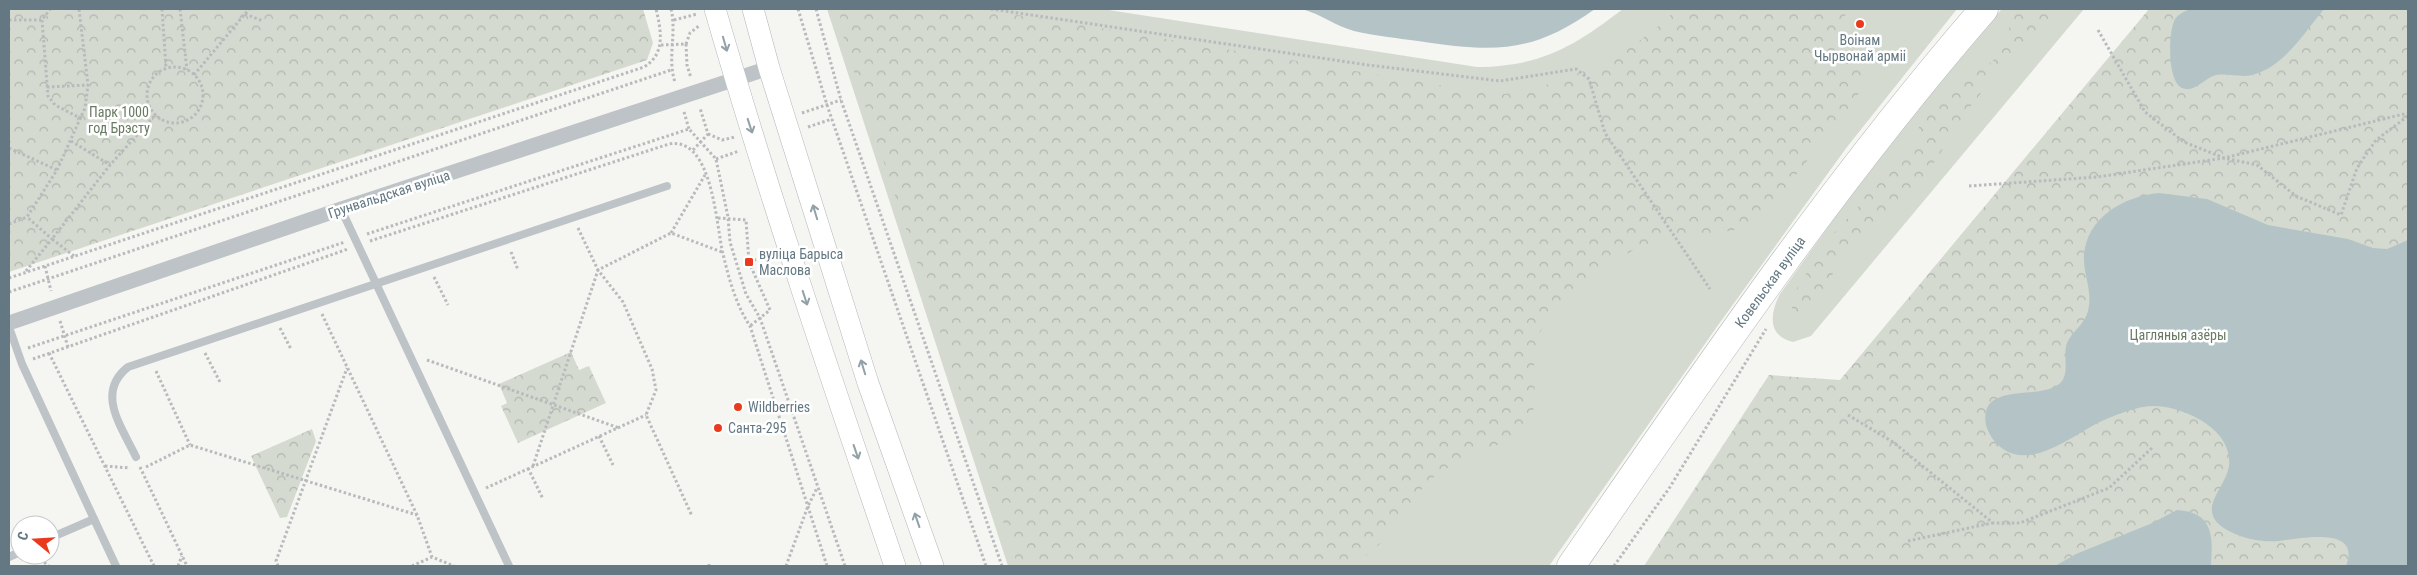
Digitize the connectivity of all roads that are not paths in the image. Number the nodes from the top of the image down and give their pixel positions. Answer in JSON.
{"nodes":[{"id":1,"x":715,"y":9,"type":"edge"},
{"id":2,"x":753,"y":9,"type":"edge"},
{"id":3,"x":1984,"y":9,"type":"edge"},
{"id":4,"x":769,"y":68,"type":"junction"},
{"id":5,"x":736,"y":80,"type":"junction"},
{"id":6,"x":667,"y":186,"type":"dead end"},
{"id":7,"x":341,"y":210,"type":"junction"},
{"id":8,"x":374,"y":283,"type":"junction"},
{"id":9,"x":9,"y":323,"type":"edge"},
{"id":10,"x":9,"y":327,"type":"edge"},
{"id":11,"x":136,"y":457,"type":"road end"},
{"id":12,"x":94,"y":518,"type":"junction"},
{"id":13,"x":60,"y":533,"type":"edge"},
{"id":14,"x":116,"y":566,"type":"edge"},
{"id":15,"x":509,"y":566,"type":"edge"},
{"id":16,"x":896,"y":566,"type":"edge"},
{"id":17,"x":933,"y":566,"type":"edge"},
{"id":18,"x":1571,"y":566,"type":"edge"}],
"edges":[{"from":1,"to":5,"type":"main road","one_way":true},
{"from":2,"to":4,"type":"main road"},
{"from":3,"to":18,"type":"highway","name":"Ковельская вуліца"},
{"from":4,"to":5,"type":"street","name":"Грунвальдская вуліца"},
{"from":17,"to":4,"type":"main road","one_way":true},
{"from":5,"to":7,"type":"street","name":"Грунвальдская вуліца"},
{"from":5,"to":16,"type":"main road","one_way":true},
{"from":6,"to":8,"type":"lane"},
{"from":7,"to":8,"type":"lane"},
{"from":7,"to":9,"type":"street","name":"Грунвальдская вуліца"},
{"from":8,"to":11,"type":"lane"},
{"from":8,"to":15,"type":"lane"},
{"from":10,"to":12,"type":"lane"},
{"from":12,"to":13,"type":"lane"},
{"from":12,"to":14,"type":"lane"}]}
